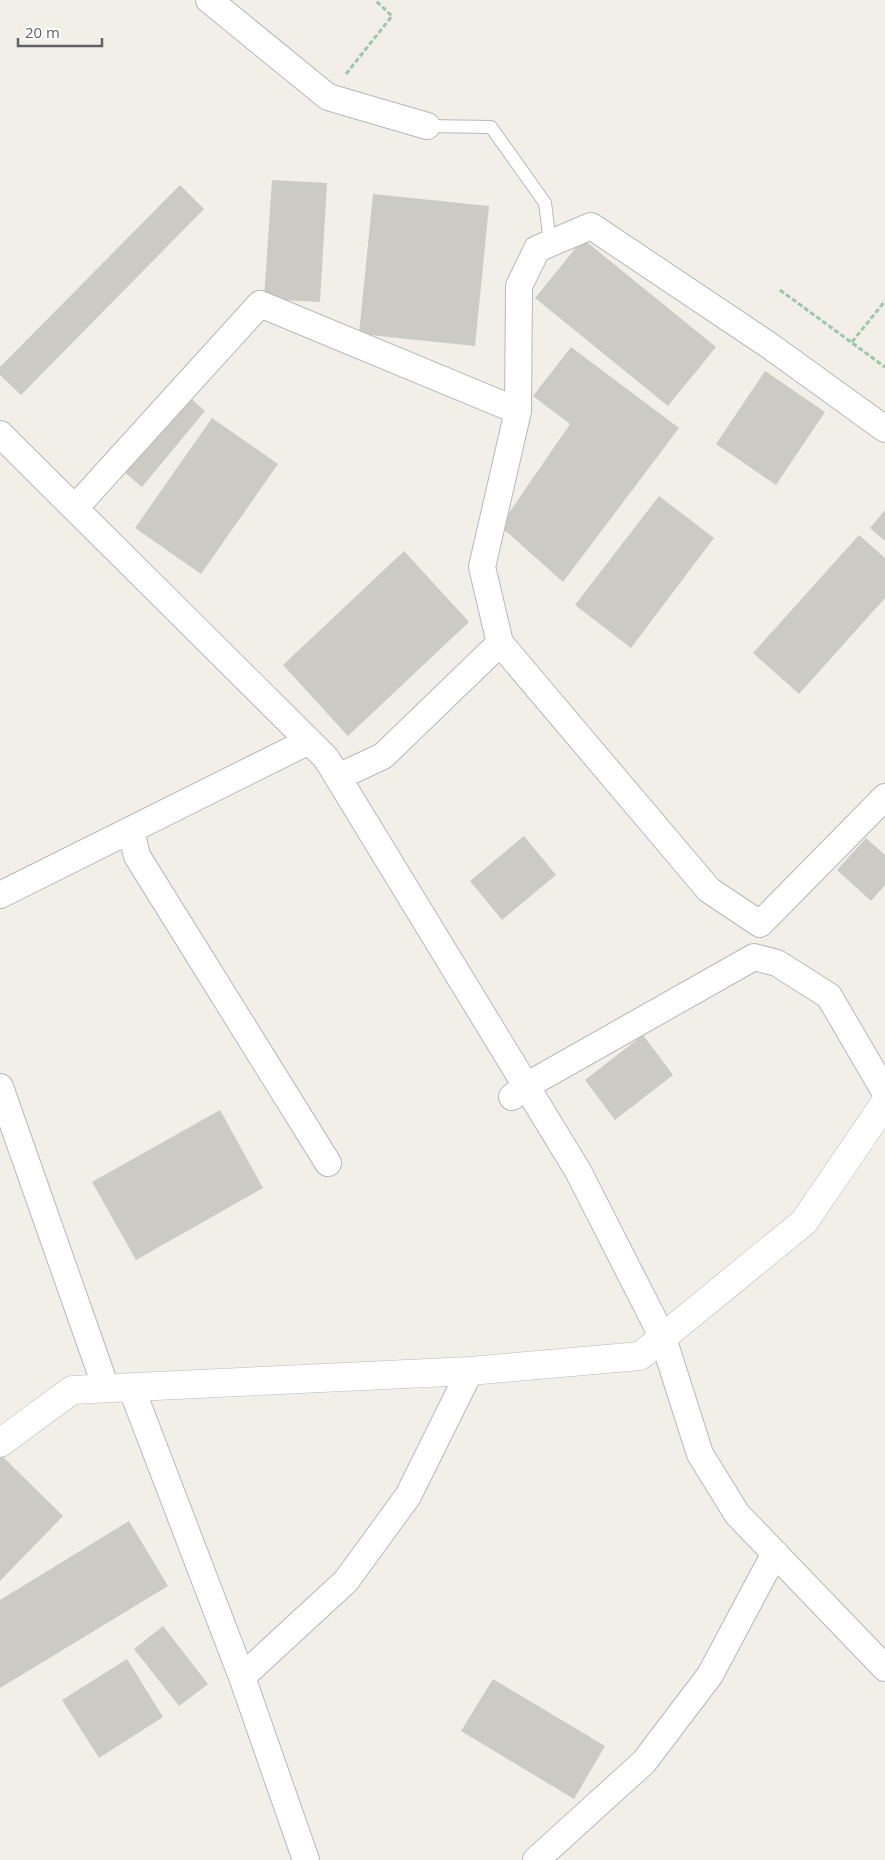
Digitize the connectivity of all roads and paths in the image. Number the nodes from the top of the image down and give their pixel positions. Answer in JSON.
{"nodes":[{"id":1,"x":208,"y":0,"type":"edge"},
{"id":2,"x":375,"y":0,"type":"edge"},
{"id":3,"x":328,"y":97,"type":"junction"},
{"id":4,"x":427,"y":126,"type":"joint"},
{"id":5,"x":550,"y":243,"type":"junction"},
{"id":6,"x":780,"y":290,"type":"dead end"},
{"id":7,"x":885,"y":300,"type":"edge"},
{"id":8,"x":852,"y":342,"type":"junction"},
{"id":9,"x":885,"y":367,"type":"edge"},
{"id":10,"x":518,"y":411,"type":"junction"},
{"id":11,"x":885,"y":429,"type":"edge"},
{"id":12,"x":0,"y":434,"type":"edge"},
{"id":13,"x":75,"y":508,"type":"junction"},
{"id":14,"x":500,"y":643,"type":"junction"},
{"id":15,"x":309,"y":741,"type":"junction"},
{"id":16,"x":338,"y":777,"type":"junction"},
{"id":17,"x":885,"y":797,"type":"edge"},
{"id":18,"x":131,"y":830,"type":"junction"},
{"id":19,"x":0,"y":896,"type":"edge"},
{"id":20,"x":762,"y":922,"type":"junction"},
{"id":21,"x":754,"y":957,"type":"junction"},
{"id":22,"x":0,"y":1087,"type":"edge"},
{"id":23,"x":519,"y":1092,"type":"junction"},
{"id":24,"x":885,"y":1092,"type":"edge"},
{"id":25,"x":885,"y":1102,"type":"edge"},
{"id":26,"x":328,"y":1163,"type":"dead end"},
{"id":27,"x":663,"y":1338,"type":"junction"},
{"id":28,"x":470,"y":1371,"type":"junction"},
{"id":29,"x":119,"y":1388,"type":"junction"},
{"id":30,"x":0,"y":1443,"type":"edge"},
{"id":31,"x":775,"y":1553,"type":"junction"},
{"id":32,"x":885,"y":1668,"type":"edge"},
{"id":33,"x":242,"y":1676,"type":"junction"},
{"id":34,"x":306,"y":1860,"type":"edge"},
{"id":35,"x":536,"y":1860,"type":"edge"}],
"edges":[{"from":1,"to":3,"type":"street"},
{"from":2,"to":3,"type":"path"},
{"from":3,"to":4,"type":"street"},
{"from":4,"to":5,"type":"lane"},
{"from":5,"to":10,"type":"street"},
{"from":5,"to":11,"type":"street"},
{"from":6,"to":8,"type":"path"},
{"from":7,"to":8,"type":"path","bridge":true},
{"from":8,"to":9,"type":"path"},
{"from":10,"to":13,"type":"street"},
{"from":10,"to":14,"type":"street"},
{"from":12,"to":13,"type":"street"},
{"from":13,"to":15,"type":"street"},
{"from":14,"to":16,"type":"street"},
{"from":14,"to":20,"type":"street"},
{"from":15,"to":16,"type":"street"},
{"from":15,"to":18,"type":"street"},
{"from":16,"to":23,"type":"street"},
{"from":17,"to":20,"type":"street"},
{"from":18,"to":19,"type":"street"},
{"from":18,"to":26,"type":"street"},
{"from":20,"to":21,"type":"street"},
{"from":21,"to":23,"type":"street"},
{"from":21,"to":24,"type":"street"},
{"from":22,"to":29,"type":"street"},
{"from":23,"to":27,"type":"street"},
{"from":25,"to":27,"type":"main road"},
{"from":27,"to":28,"type":"main road"},
{"from":27,"to":31,"type":"street"},
{"from":28,"to":29,"type":"main road"},
{"from":28,"to":33,"type":"street"},
{"from":29,"to":30,"type":"main road"},
{"from":29,"to":33,"type":"street"},
{"from":31,"to":32,"type":"street"},
{"from":31,"to":35,"type":"street"},
{"from":33,"to":34,"type":"street"}]}
